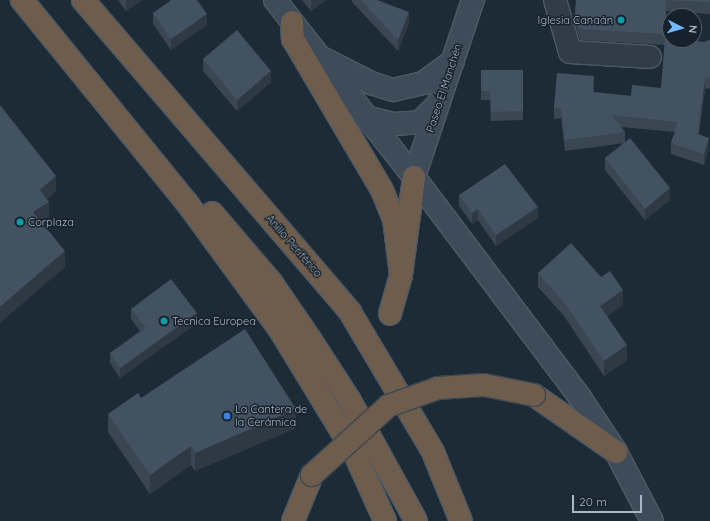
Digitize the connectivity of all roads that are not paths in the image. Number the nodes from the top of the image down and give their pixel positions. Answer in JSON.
{"nodes":[{"id":1,"x":22,"y":0,"type":"edge"},
{"id":2,"x":83,"y":0,"type":"edge"},
{"id":3,"x":276,"y":0,"type":"edge"},
{"id":4,"x":473,"y":0,"type":"edge"},
{"id":5,"x":555,"y":0,"type":"edge"},
{"id":6,"x":292,"y":22,"type":"junction"},
{"id":7,"x":319,"y":56,"type":"junction"},
{"id":8,"x":650,"y":57,"type":"dead end"},
{"id":9,"x":453,"y":61,"type":"junction"},
{"id":10,"x":438,"y":104,"type":"junction"},
{"id":11,"x":365,"y":117,"type":"junction"},
{"id":12,"x":131,"y":131,"type":"junction"},
{"id":13,"x":414,"y":177,"type":"junction"},
{"id":14,"x":401,"y":275,"type":"junction"},
{"id":15,"x":390,"y":314,"type":"dead end"},
{"id":16,"x":616,"y":452,"type":"junction"},
{"id":17,"x":293,"y":521,"type":"edge"},
{"id":18,"x":385,"y":521,"type":"edge"},
{"id":19,"x":416,"y":521,"type":"edge"},
{"id":20,"x":461,"y":521,"type":"edge"},
{"id":21,"x":652,"y":521,"type":"edge"}],
"edges":[{"from":1,"to":12,"type":"highway"},
{"from":2,"to":20,"type":"highway","name":"Anillo Periférico"},
{"from":3,"to":6,"type":"main road"},
{"from":4,"to":9,"type":"main road","name":"Paseo El Manchén"},
{"from":5,"to":8,"type":"street"},
{"from":6,"to":7,"type":"main road"},
{"from":6,"to":14,"type":"highway"},
{"from":7,"to":9,"type":"main road"},
{"from":7,"to":11,"type":"main road"},
{"from":9,"to":10,"type":"main road","name":"Paseo El Manchén"},
{"from":10,"to":11,"type":"main road"},
{"from":10,"to":13,"type":"main road","name":"Paseo El Manchén"},
{"from":11,"to":13,"type":"main road"},
{"from":12,"to":18,"type":"highway"},
{"from":12,"to":19,"type":"highway"},
{"from":13,"to":14,"type":"highway"},
{"from":13,"to":16,"type":"main road"},
{"from":14,"to":15,"type":"highway"},
{"from":16,"to":17,"type":"highway","bridge":true},
{"from":16,"to":21,"type":"main road"}]}
